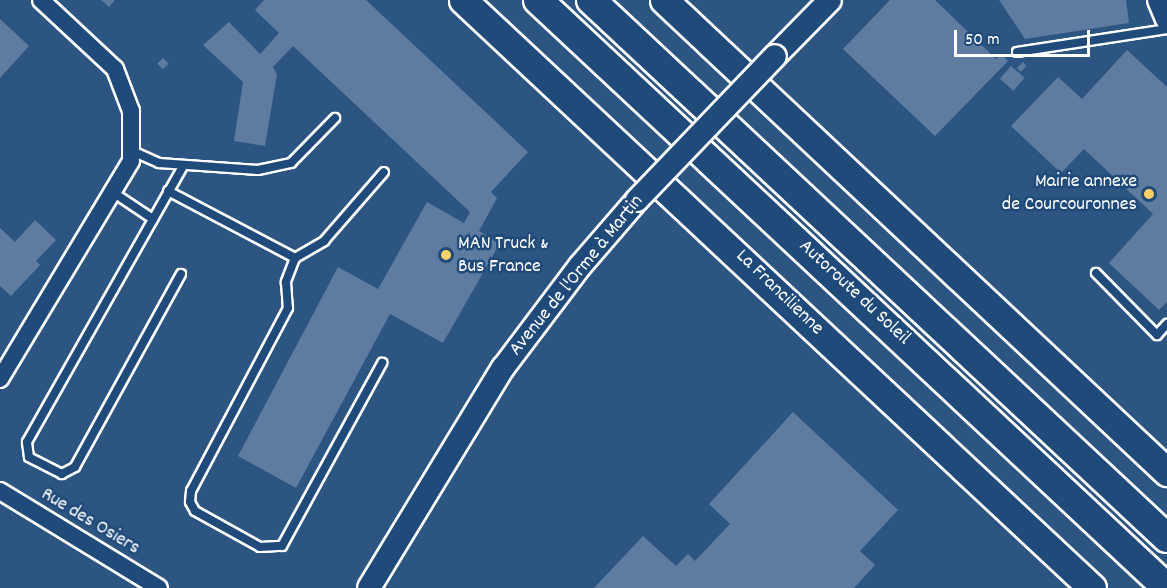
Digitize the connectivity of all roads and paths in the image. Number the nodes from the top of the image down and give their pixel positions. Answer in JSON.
{"nodes":[{"id":1,"x":41,"y":0,"type":"edge"},
{"id":2,"x":463,"y":0,"type":"edge"},
{"id":3,"x":538,"y":0,"type":"edge"},
{"id":4,"x":591,"y":0,"type":"edge"},
{"id":5,"x":664,"y":0,"type":"edge"},
{"id":6,"x":830,"y":0,"type":"edge"},
{"id":7,"x":1159,"y":0,"type":"edge"},
{"id":8,"x":1167,"y":19,"type":"edge"},
{"id":9,"x":1167,"y":29,"type":"edge"},
{"id":10,"x":1017,"y":52,"type":"dead end"},
{"id":11,"x":335,"y":118,"type":"dead end"},
{"id":12,"x":132,"y":151,"type":"junction"},
{"id":13,"x":183,"y":166,"type":"junction"},
{"id":14,"x":384,"y":172,"type":"dead end"},
{"id":15,"x":168,"y":191,"type":"junction"},
{"id":16,"x":114,"y":193,"type":"junction"},
{"id":17,"x":153,"y":219,"type":"junction"},
{"id":18,"x":295,"y":258,"type":"junction"},
{"id":19,"x":1096,"y":273,"type":"dead end"},
{"id":20,"x":180,"y":274,"type":"dead end"},
{"id":21,"x":1167,"y":324,"type":"edge"},
{"id":22,"x":382,"y":363,"type":"dead end"},
{"id":23,"x":0,"y":379,"type":"edge"},
{"id":24,"x":1167,"y":472,"type":"edge"},
{"id":25,"x":0,"y":491,"type":"edge"},
{"id":26,"x":1167,"y":538,"type":"edge"},
{"id":27,"x":159,"y":588,"type":"edge"},
{"id":28,"x":369,"y":588,"type":"edge"},
{"id":29,"x":1092,"y":588,"type":"edge"},
{"id":30,"x":1167,"y":588,"type":"edge"}],
"edges":[{"from":1,"to":12,"type":"street"},
{"from":2,"to":29,"type":"highway","name":"La Francilienne"},
{"from":3,"to":30,"type":"highway","name":"Autoroute du Soleil"},
{"from":4,"to":26,"type":"highway","name":"Autoroute du Soleil"},
{"from":5,"to":24,"type":"highway"},
{"from":6,"to":28,"type":"main road","name":"Avenue de l'Orme à Martin","bridge":true},
{"from":7,"to":8,"type":"main road"},
{"from":9,"to":10,"type":"lane"},
{"from":11,"to":13,"type":"lane"},
{"from":12,"to":13,"type":"lane"},
{"from":12,"to":16,"type":"street"},
{"from":13,"to":15,"type":"lane"},
{"from":14,"to":18,"type":"lane"},
{"from":15,"to":17,"type":"lane"},
{"from":15,"to":18,"type":"lane"},
{"from":16,"to":17,"type":"lane"},
{"from":16,"to":23,"type":"street"},
{"from":17,"to":20,"type":"lane"},
{"from":18,"to":22,"type":"lane"},
{"from":19,"to":21,"type":"lane"},
{"from":25,"to":27,"type":"street","name":"Rue des Osiers"}]}
